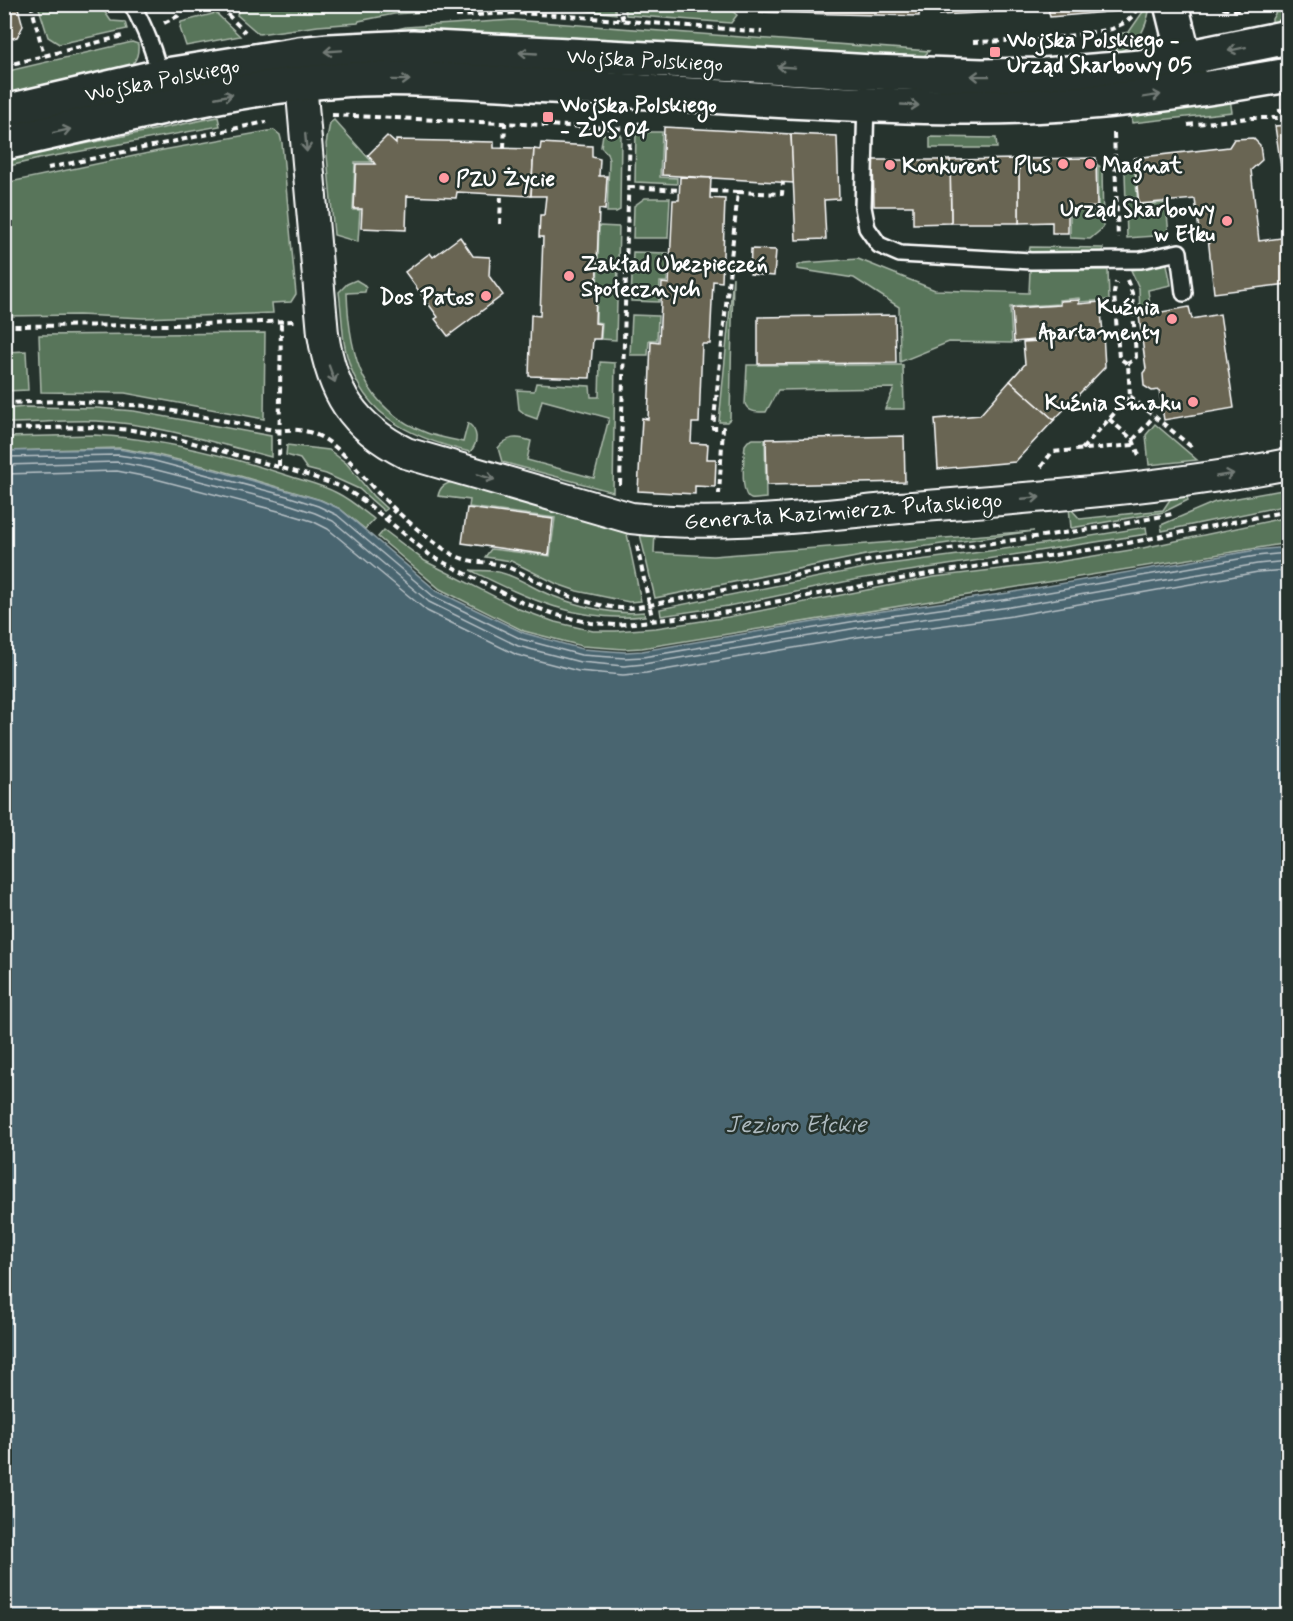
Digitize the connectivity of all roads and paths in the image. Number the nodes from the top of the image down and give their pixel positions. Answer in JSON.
{"nodes":[{"id":1,"x":30,"y":4,"type":"edge"},
{"id":2,"x":132,"y":4,"type":"edge"},
{"id":3,"x":230,"y":4,"type":"edge"},
{"id":4,"x":458,"y":4,"type":"edge"},
{"id":5,"x":619,"y":4,"type":"edge"},
{"id":6,"x":1171,"y":4,"type":"edge"},
{"id":7,"x":1213,"y":4,"type":"edge"},
{"id":8,"x":1272,"y":4,"type":"edge"},
{"id":9,"x":185,"y":5,"type":"edge"},
{"id":10,"x":220,"y":7,"type":"junction"},
{"id":11,"x":460,"y":16,"type":"dead end"},
{"id":12,"x":623,"y":22,"type":"dead end"},
{"id":13,"x":146,"y":31,"type":"junction"},
{"id":14,"x":1288,"y":38,"type":"edge"},
{"id":15,"x":254,"y":40,"type":"dead end"},
{"id":16,"x":44,"y":56,"type":"junction"},
{"id":17,"x":4,"y":66,"type":"edge"},
{"id":18,"x":300,"y":69,"type":"junction"},
{"id":19,"x":1188,"y":74,"type":"junction"},
{"id":20,"x":1288,"y":75,"type":"edge"},
{"id":21,"x":160,"y":76,"type":"junction"},
{"id":22,"x":866,"y":103,"type":"junction"},
{"id":23,"x":166,"y":108,"type":"junction"},
{"id":24,"x":1288,"y":110,"type":"edge"},
{"id":25,"x":1278,"y":111,"type":"dead end"},
{"id":26,"x":4,"y":112,"type":"edge"},
{"id":27,"x":303,"y":118,"type":"junction"},
{"id":28,"x":1288,"y":118,"type":"edge"},
{"id":29,"x":505,"y":123,"type":"junction"},
{"id":30,"x":1182,"y":125,"type":"dead end"},
{"id":31,"x":1107,"y":133,"type":"dead end"},
{"id":32,"x":4,"y":143,"type":"edge"},
{"id":33,"x":504,"y":148,"type":"dead end"},
{"id":34,"x":38,"y":170,"type":"dead end"},
{"id":35,"x":783,"y":182,"type":"dead end"},
{"id":36,"x":629,"y":187,"type":"junction"},
{"id":37,"x":680,"y":190,"type":"dead end"},
{"id":38,"x":711,"y":191,"type":"dead end"},
{"id":39,"x":738,"y":192,"type":"junction"},
{"id":40,"x":501,"y":194,"type":"dead end"},
{"id":41,"x":500,"y":224,"type":"dead end"},
{"id":42,"x":1119,"y":260,"type":"junction"},
{"id":43,"x":1114,"y":293,"type":"dead end"},
{"id":44,"x":1132,"y":293,"type":"dead end"},
{"id":45,"x":1184,"y":294,"type":"dead end"},
{"id":46,"x":321,"y":317,"type":"junction"},
{"id":47,"x":281,"y":322,"type":"junction"},
{"id":48,"x":4,"y":326,"type":"edge"},
{"id":49,"x":1134,"y":337,"type":"junction"},
{"id":50,"x":1118,"y":338,"type":"junction"},
{"id":51,"x":1128,"y":364,"type":"junction"},
{"id":52,"x":1130,"y":396,"type":"junction"},
{"id":53,"x":4,"y":403,"type":"edge"},
{"id":54,"x":1154,"y":416,"type":"junction"},
{"id":55,"x":1110,"y":419,"type":"junction"},
{"id":56,"x":279,"y":431,"type":"junction"},
{"id":57,"x":1082,"y":449,"type":"dead end"},
{"id":58,"x":1200,"y":454,"type":"dead end"},
{"id":59,"x":1288,"y":464,"type":"edge"},
{"id":60,"x":279,"y":466,"type":"dead end"},
{"id":61,"x":620,"y":486,"type":"dead end"},
{"id":62,"x":719,"y":503,"type":"dead end"},
{"id":63,"x":396,"y":509,"type":"junction"},
{"id":64,"x":1179,"y":511,"type":"dead end"},
{"id":65,"x":631,"y":518,"type":"junction"},
{"id":66,"x":385,"y":520,"type":"dead end"},
{"id":67,"x":650,"y":605,"type":"junction"},
{"id":68,"x":653,"y":622,"type":"dead end"}],
"edges":[{"from":1,"to":16,"type":"path"},
{"from":2,"to":13,"type":"lane"},
{"from":3,"to":10,"type":"path"},
{"from":4,"to":11,"type":"path"},
{"from":5,"to":12,"type":"path"},
{"from":6,"to":19,"type":"street"},
{"from":7,"to":8,"type":"path"},
{"from":9,"to":10,"type":"path"},
{"from":9,"to":13,"type":"path"},
{"from":10,"to":15,"type":"path"},
{"from":13,"to":16,"type":"path"},
{"from":13,"to":21,"type":"lane"},
{"from":14,"to":19,"type":"street","name":"Wojska Polskiego","one_way":true},
{"from":16,"to":17,"type":"path"},
{"from":19,"to":18,"type":"street","name":"Wojska Polskiego","one_way":true},
{"from":18,"to":21,"type":"street","name":"Wojska Polskiego"},
{"from":18,"to":22,"type":"street","name":"Wojska Polskiego","one_way":true},
{"from":23,"to":18,"type":"street","name":"Wojska Polskiego","one_way":true},
{"from":18,"to":27,"type":"street","name":"Generała Kazimierza Pułaskiego"},
{"from":19,"to":20,"type":"street","name":"Wojska Polskiego"},
{"from":22,"to":19,"type":"street","name":"Wojska Polskiego","one_way":true},
{"from":21,"to":23,"type":"lane"},
{"from":21,"to":26,"type":"street","name":"Wojska Polskiego"},
{"from":22,"to":42,"type":"lane"},
{"from":32,"to":23,"type":"street","name":"Wojska Polskiego","one_way":true},
{"from":24,"to":25,"type":"path"},
{"from":27,"to":29,"type":"path"},
{"from":27,"to":34,"type":"path"},
{"from":27,"to":46,"type":"street","name":"Generała Kazimierza Pułaskiego","one_way":true},
{"from":28,"to":30,"type":"path"},
{"from":29,"to":33,"type":"path"},
{"from":29,"to":36,"type":"path"},
{"from":31,"to":42,"type":"path"},
{"from":35,"to":39,"type":"path"},
{"from":36,"to":37,"type":"path"},
{"from":36,"to":61,"type":"path"},
{"from":38,"to":39,"type":"path"},
{"from":39,"to":62,"type":"path"},
{"from":40,"to":41,"type":"path"},
{"from":42,"to":45,"type":"lane"},
{"from":43,"to":50,"type":"path"},
{"from":44,"to":49,"type":"path"},
{"from":46,"to":47,"type":"path"},
{"from":46,"to":65,"type":"street","name":"Generała Kazimierza Pułaskiego","one_way":true},
{"from":47,"to":48,"type":"path"},
{"from":47,"to":56,"type":"path"},
{"from":49,"to":50,"type":"path"},
{"from":49,"to":51,"type":"path"},
{"from":50,"to":51,"type":"path"},
{"from":51,"to":52,"type":"path"},
{"from":52,"to":54,"type":"path"},
{"from":52,"to":55,"type":"path"},
{"from":53,"to":56,"type":"path"},
{"from":54,"to":55,"type":"path"},
{"from":54,"to":58,"type":"path"},
{"from":55,"to":57,"type":"path"},
{"from":56,"to":60,"type":"path"},
{"from":56,"to":63,"type":"path"},
{"from":65,"to":59,"type":"street","name":"Generała Kazimierza Pułaskiego","one_way":true},
{"from":63,"to":66,"type":"path"},
{"from":63,"to":67,"type":"path"},
{"from":64,"to":67,"type":"path"},
{"from":65,"to":67,"type":"path"},
{"from":67,"to":68,"type":"path"}]}
